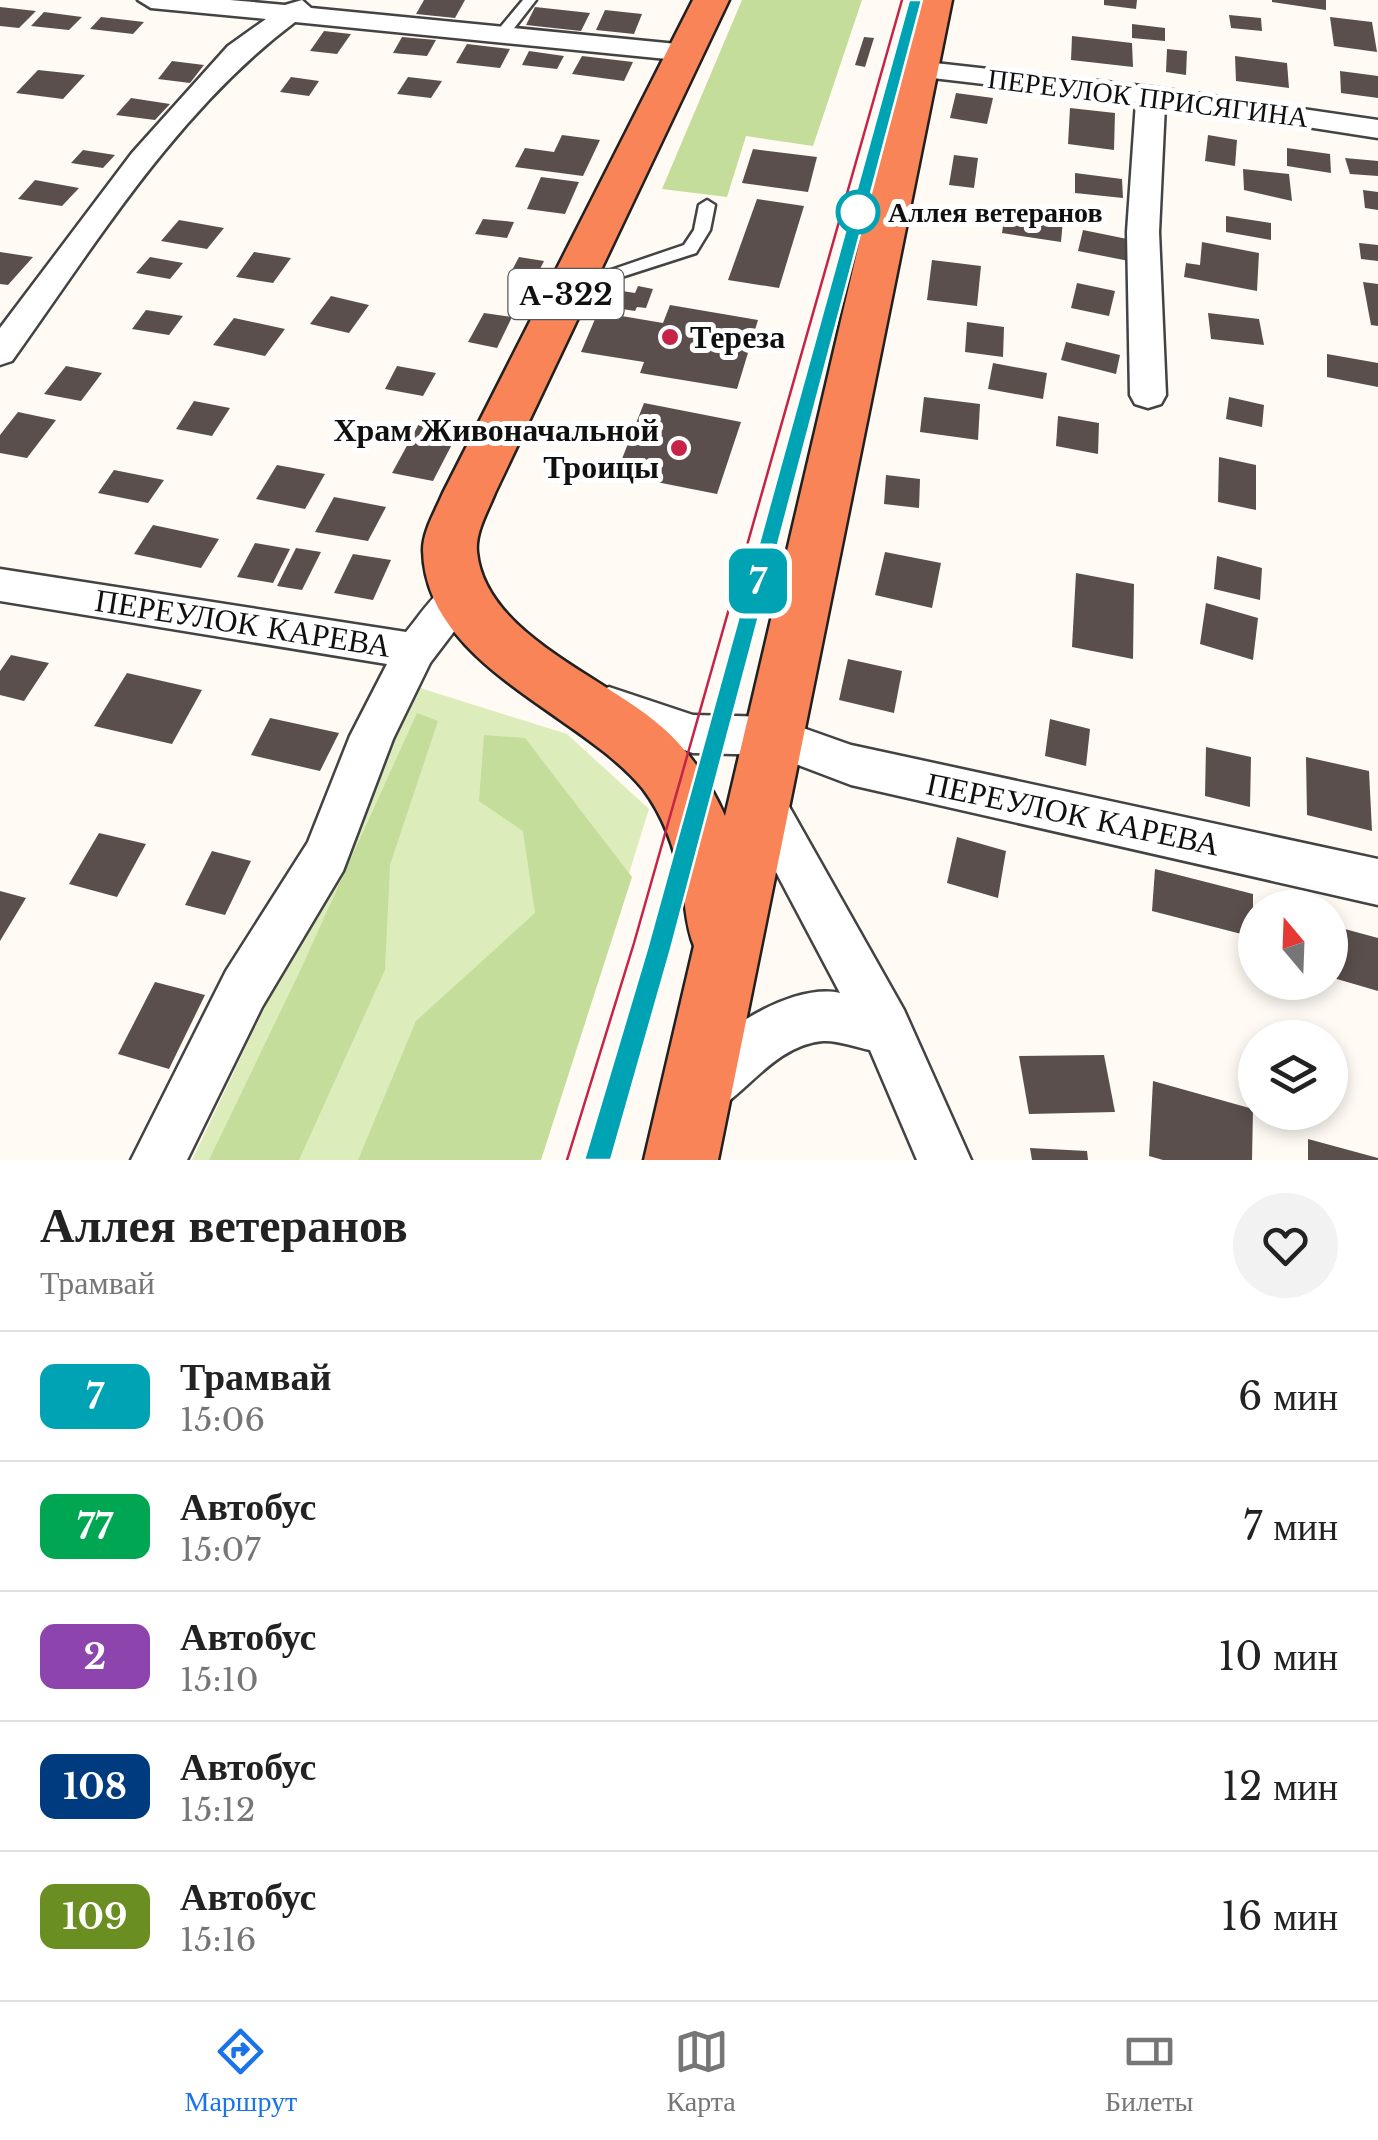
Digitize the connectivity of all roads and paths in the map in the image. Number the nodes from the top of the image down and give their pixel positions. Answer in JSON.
{"nodes":[{"id":1,"x":151,"y":0,"type":"edge"},
{"id":2,"x":530,"y":0,"type":"edge"},
{"id":3,"x":712,"y":0,"type":"edge"},
{"id":4,"x":934,"y":0,"type":"edge"},
{"id":5,"x":299,"y":7,"type":"edge"},
{"id":6,"x":502,"y":32,"type":"junction"},
{"id":7,"x":686,"y":53,"type":"junction"},
{"id":8,"x":917,"y":68,"type":"junction"},
{"id":9,"x":1152,"y":95,"type":"junction"},
{"id":10,"x":1378,"y":129,"type":"edge"},
{"id":11,"x":707,"y":205,"type":"dead end"},
{"id":12,"x":577,"y":272,"type":"junction"},
{"id":13,"x":0,"y":354,"type":"edge"},
{"id":14,"x":1148,"y":395,"type":"dead end"},
{"id":15,"x":0,"y":585,"type":"edge"},
{"id":16,"x":461,"y":596,"type":"junction"},
{"id":17,"x":415,"y":652,"type":"junction"},
{"id":18,"x":556,"y":687,"type":"junction"},
{"id":19,"x":772,"y":736,"type":"junction"},
{"id":20,"x":761,"y":800,"type":"junction"},
{"id":21,"x":1378,"y":882,"type":"edge"},
{"id":22,"x":724,"y":964,"type":"junction"},
{"id":23,"x":886,"y":1028,"type":"junction"},
{"id":24,"x":688,"y":1128,"type":"edge"},
{"id":25,"x":158,"y":1160,"type":"edge"},
{"id":26,"x":944,"y":1160,"type":"edge"}],
"edges":[{"from":1,"to":5,"type":"street"},
{"from":2,"to":6,"type":"lane"},
{"from":3,"to":7,"type":"highway","number":"А-322"},
{"from":4,"to":8,"type":"highway","number":"А-322"},
{"from":5,"to":6,"type":"street"},
{"from":5,"to":13,"type":"street"},
{"from":6,"to":7,"type":"street"},
{"from":7,"to":12,"type":"highway","number":"А-322"},
{"from":8,"to":9,"type":"street","name":"ПЕРЕУЛОК ПРИСЯГИНА"},
{"from":8,"to":19,"type":"highway","number":"А-322"},
{"from":9,"to":10,"type":"street","name":"ПЕРЕУЛОК ПРИСЯГИНА"},
{"from":9,"to":14,"type":"street"},
{"from":11,"to":12,"type":"lane"},
{"from":12,"to":16,"type":"highway","number":"А-322"},
{"from":15,"to":17,"type":"street","name":"ПЕРЕУЛОК КАРЕВА"},
{"from":16,"to":17,"type":"street","name":"ПЕРЕУЛОК КАРЕВА"},
{"from":16,"to":18,"type":"highway","number":"А-322"},
{"from":17,"to":25,"type":"street"},
{"from":18,"to":19,"type":"street","name":"ПЕРЕУЛОК КАРЕВА"},
{"from":18,"to":22,"type":"highway","number":"А-322"},
{"from":19,"to":20,"type":"highway","number":"А-322"},
{"from":19,"to":21,"type":"street","name":"ПЕРЕУЛОК КАРЕВА"},
{"from":20,"to":22,"type":"highway","number":"А-322"},
{"from":20,"to":23,"type":"street"},
{"from":22,"to":24,"type":"highway","number":"А-322"},
{"from":23,"to":24,"type":"street"},
{"from":23,"to":26,"type":"street"}]}
